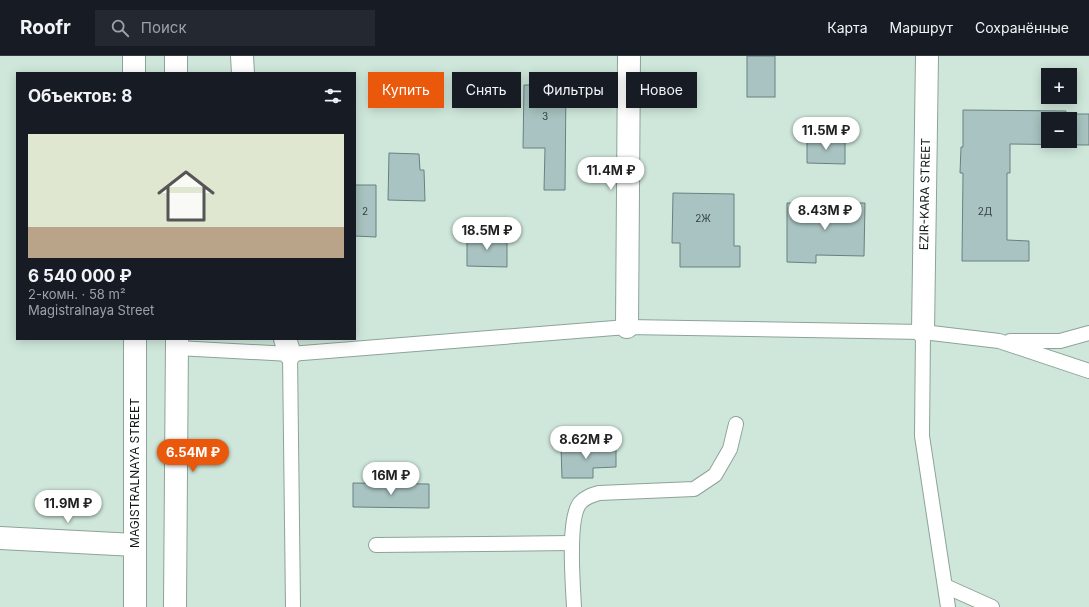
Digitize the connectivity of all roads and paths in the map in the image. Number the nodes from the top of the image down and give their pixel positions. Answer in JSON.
{"nodes":[{"id":1,"x":134,"y":56,"type":"edge"},
{"id":2,"x":176,"y":56,"type":"edge"},
{"id":3,"x":242,"y":56,"type":"edge"},
{"id":4,"x":629,"y":56,"type":"edge"},
{"id":5,"x":927,"y":56,"type":"edge"},
{"id":6,"x":134,"y":72,"type":"edge"},
{"id":7,"x":176,"y":72,"type":"edge"},
{"id":8,"x":243,"y":72,"type":"edge"},
{"id":9,"x":627,"y":327,"type":"junction"},
{"id":10,"x":923,"y":332,"type":"junction"},
{"id":11,"x":1089,"y":333,"type":"edge"},
{"id":12,"x":135,"y":340,"type":"edge"},
{"id":13,"x":999,"y":341,"type":"junction"},
{"id":14,"x":177,"y":344,"type":"edge"},
{"id":15,"x":288,"y":347,"type":"edge"},
{"id":16,"x":1089,"y":371,"type":"edge"},
{"id":17,"x":736,"y":424,"type":"dead end"},
{"id":18,"x":0,"y":538,"type":"edge"},
{"id":19,"x":572,"y":543,"type":"junction"},
{"id":20,"x":135,"y":545,"type":"junction"},
{"id":21,"x":376,"y":545,"type":"dead end"},
{"id":22,"x":945,"y":586,"type":"junction"},
{"id":23,"x":134,"y":607,"type":"edge"},
{"id":24,"x":176,"y":607,"type":"edge"},
{"id":25,"x":293,"y":607,"type":"edge"},
{"id":26,"x":574,"y":607,"type":"edge"},
{"id":27,"x":948,"y":607,"type":"edge"},
{"id":28,"x":992,"y":607,"type":"edge"}],
"edges":[{"from":1,"to":6,"type":"street"},
{"from":2,"to":7,"type":"street"},
{"from":3,"to":8,"type":"street"},
{"from":4,"to":9,"type":"street"},
{"from":5,"to":10,"type":"street","name":"EZIR-KARA STREET"},
{"from":9,"to":10,"type":"lane"},
{"from":9,"to":15,"type":"lane"},
{"from":10,"to":13,"type":"lane"},
{"from":10,"to":22,"type":"lane"},
{"from":11,"to":13,"type":"lane"},
{"from":12,"to":20,"type":"street","name":"MAGISTRALNAYA STREET"},
{"from":13,"to":16,"type":"lane"},
{"from":14,"to":15,"type":"lane"},
{"from":14,"to":24,"type":"street"},
{"from":15,"to":25,"type":"lane"},
{"from":17,"to":19,"type":"lane"},
{"from":18,"to":20,"type":"street"},
{"from":19,"to":21,"type":"lane"},
{"from":19,"to":26,"type":"lane"},
{"from":20,"to":23,"type":"street","name":"MAGISTRALNAYA STREET"},
{"from":22,"to":27,"type":"lane"},
{"from":22,"to":28,"type":"lane"}]}
